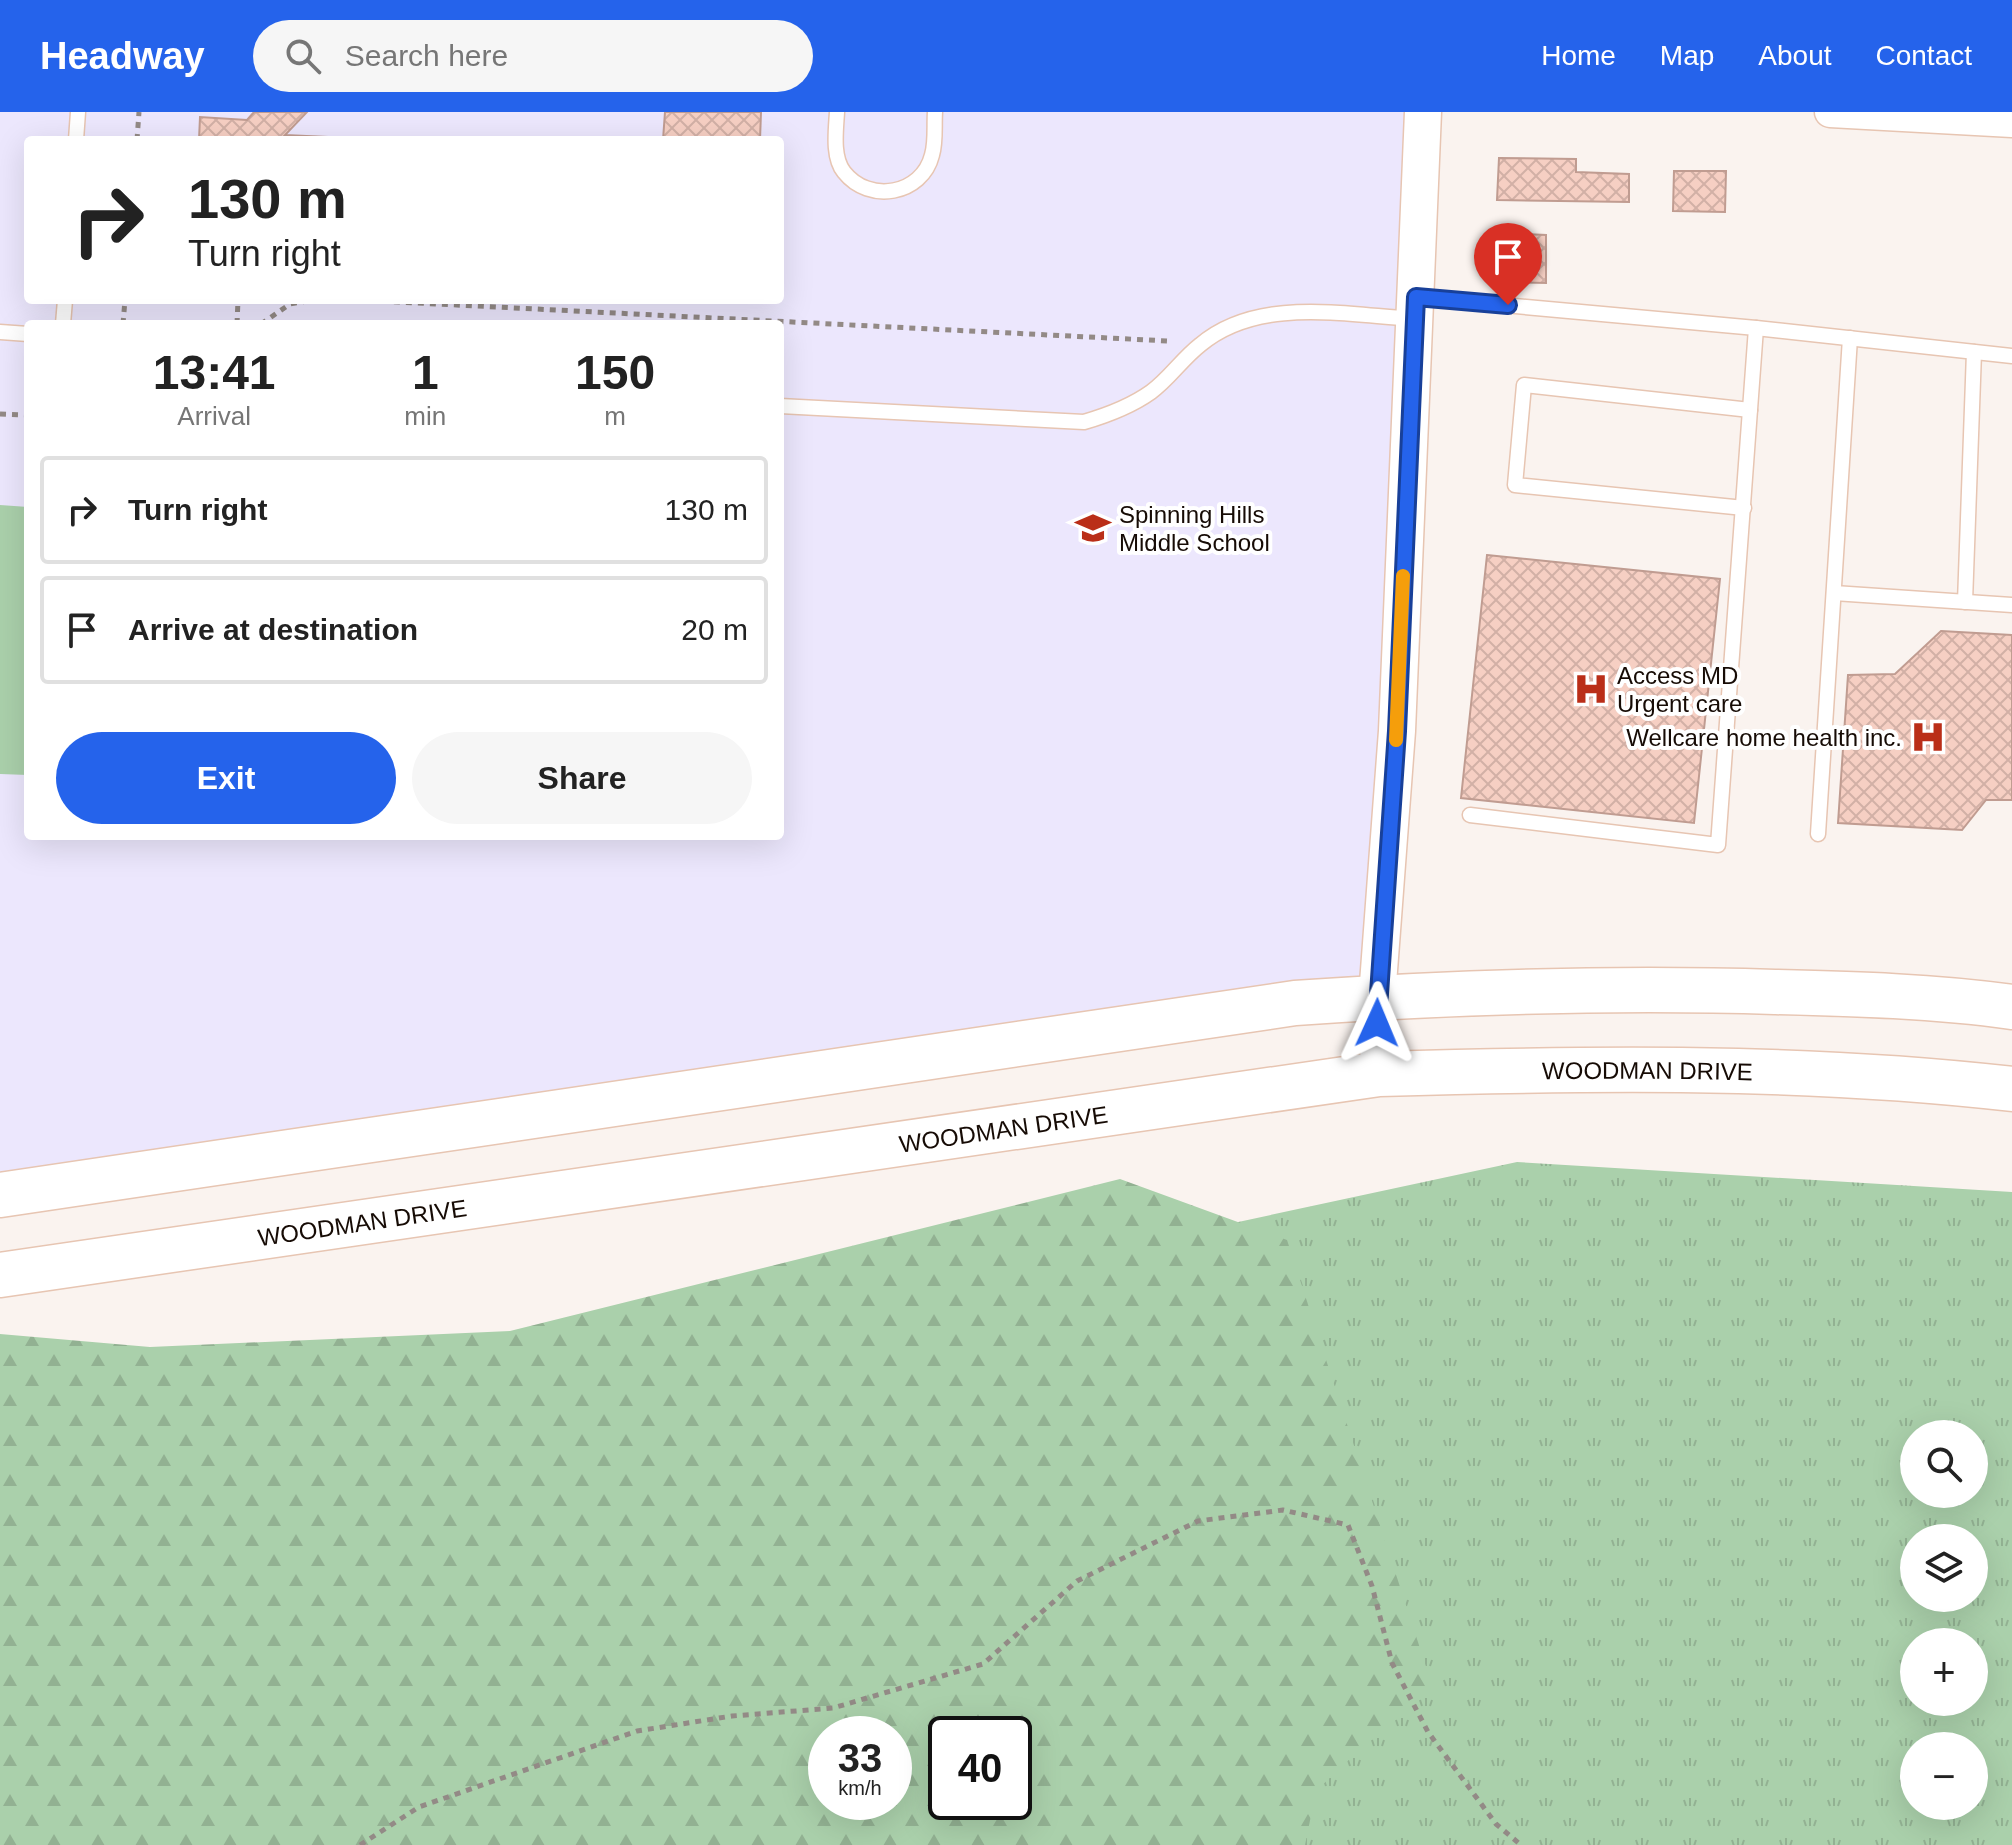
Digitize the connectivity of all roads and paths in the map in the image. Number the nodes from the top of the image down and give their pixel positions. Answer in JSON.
{"nodes":[{"id":1,"x":78,"y":112,"type":"edge"},
{"id":2,"x":139,"y":112,"type":"edge"},
{"id":3,"x":837,"y":112,"type":"edge"},
{"id":4,"x":935,"y":112,"type":"edge"},
{"id":5,"x":1423,"y":112,"type":"edge"},
{"id":6,"x":1830,"y":112,"type":"edge"},
{"id":7,"x":2012,"y":122,"type":"edge"},
{"id":8,"x":76,"y":136,"type":"edge"},
{"id":9,"x":137,"y":136,"type":"edge"},
{"id":10,"x":290,"y":304,"type":"edge"},
{"id":11,"x":436,"y":304,"type":"edge"},
{"id":12,"x":1415,"y":308,"type":"junction"},
{"id":13,"x":267,"y":320,"type":"edge"},
{"id":14,"x":750,"y":320,"type":"edge"},
{"id":15,"x":784,"y":322,"type":"edge"},
{"id":16,"x":1756,"y":328,"type":"junction"},
{"id":17,"x":0,"y":332,"type":"edge"},
{"id":18,"x":24,"y":334,"type":"edge"},
{"id":19,"x":1850,"y":338,"type":"junction"},
{"id":20,"x":1201,"y":343,"type":"junction"},
{"id":21,"x":1974,"y":352,"type":"junction"},
{"id":22,"x":2012,"y":356,"type":"edge"},
{"id":23,"x":784,"y":406,"type":"edge"},
{"id":24,"x":1750,"y":410,"type":"junction"},
{"id":25,"x":0,"y":414,"type":"edge"},
{"id":26,"x":24,"y":415,"type":"edge"},
{"id":27,"x":1744,"y":508,"type":"junction"},
{"id":28,"x":1834,"y":593,"type":"junction"},
{"id":29,"x":1965,"y":602,"type":"junction"},
{"id":30,"x":2012,"y":605,"type":"edge"},
{"id":31,"x":1470,"y":815,"type":"dead end"},
{"id":32,"x":1818,"y":834,"type":"dead end"},
{"id":33,"x":1377,"y":997,"type":"junction"},
{"id":34,"x":2012,"y":1007,"type":"edge"},
{"id":35,"x":1379,"y":1074,"type":"junction"},
{"id":36,"x":2012,"y":1089,"type":"edge"},
{"id":37,"x":0,"y":1195,"type":"edge"},
{"id":38,"x":0,"y":1275,"type":"edge"},
{"id":39,"x":360,"y":1845,"type":"edge"},
{"id":40,"x":1521,"y":1845,"type":"edge"}],
"edges":[{"from":1,"to":8,"type":"lane"},
{"from":2,"to":9,"type":"path"},
{"from":3,"to":4,"type":"lane"},
{"from":5,"to":12,"type":"street"},
{"from":6,"to":7,"type":"street"},
{"from":10,"to":13,"type":"path"},
{"from":11,"to":14,"type":"path"},
{"from":12,"to":16,"type":"lane"},
{"from":12,"to":20,"type":"lane"},
{"from":12,"to":33,"type":"street"},
{"from":15,"to":20,"type":"path"},
{"from":16,"to":19,"type":"lane"},
{"from":16,"to":24,"type":"lane"},
{"from":17,"to":18,"type":"lane"},
{"from":19,"to":21,"type":"lane"},
{"from":19,"to":28,"type":"lane"},
{"from":20,"to":23,"type":"lane"},
{"from":21,"to":22,"type":"lane"},
{"from":21,"to":29,"type":"lane"},
{"from":24,"to":27,"type":"lane"},
{"from":24,"to":27,"type":"lane"},
{"from":25,"to":26,"type":"path"},
{"from":27,"to":31,"type":"lane"},
{"from":28,"to":29,"type":"lane"},
{"from":28,"to":32,"type":"lane"},
{"from":29,"to":30,"type":"lane"},
{"from":33,"to":34,"type":"main road"},
{"from":33,"to":35,"type":"street"},
{"from":33,"to":37,"type":"main road"},
{"from":35,"to":36,"type":"main road","name":"WOODMAN DRIVE"},
{"from":35,"to":38,"type":"main road","name":"WOODMAN DRIVE"},
{"from":39,"to":40,"type":"path"}]}
